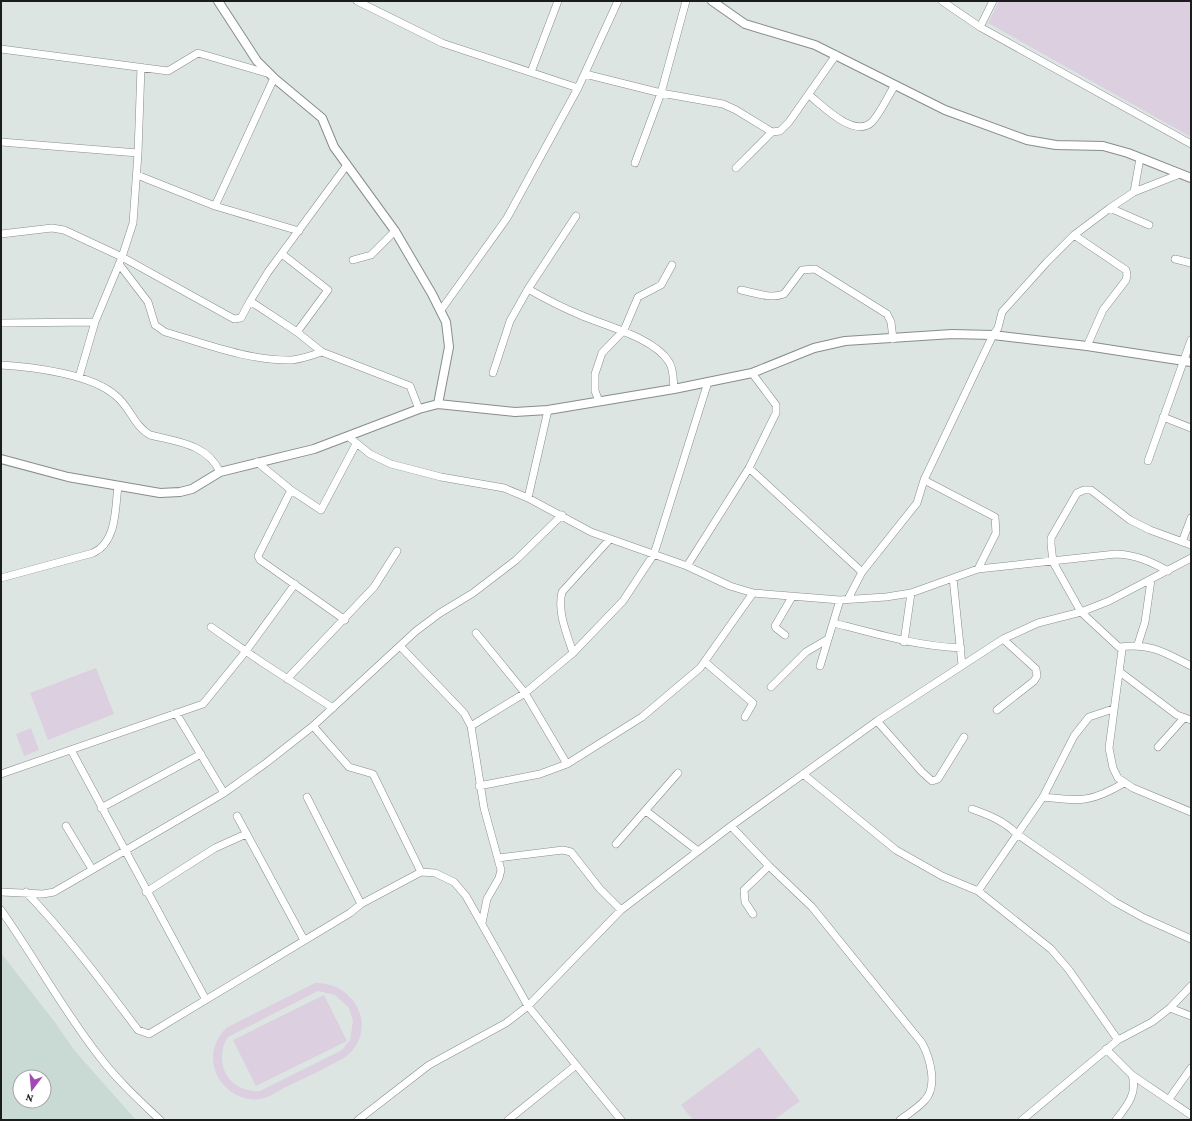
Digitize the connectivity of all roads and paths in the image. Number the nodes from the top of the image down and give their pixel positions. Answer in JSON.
{"nodes":[{"id":1,"x":218,"y":1,"type":"edge"},
{"id":2,"x":357,"y":1,"type":"edge"},
{"id":3,"x":558,"y":1,"type":"edge"},
{"id":4,"x":618,"y":1,"type":"edge"},
{"id":5,"x":686,"y":1,"type":"edge"},
{"id":6,"x":712,"y":1,"type":"edge"},
{"id":7,"x":942,"y":1,"type":"edge"},
{"id":8,"x":993,"y":1,"type":"edge"},
{"id":9,"x":980,"y":28,"type":"junction"},
{"id":10,"x":1,"y":49,"type":"edge"},
{"id":11,"x":836,"y":56,"type":"junction"},
{"id":12,"x":141,"y":67,"type":"junction"},
{"id":13,"x":531,"y":72,"type":"junction"},
{"id":14,"x":585,"y":74,"type":"junction"},
{"id":15,"x":272,"y":76,"type":"junction"},
{"id":16,"x":896,"y":85,"type":"junction"},
{"id":17,"x":578,"y":88,"type":"junction"},
{"id":18,"x":661,"y":93,"type":"junction"},
{"id":19,"x":809,"y":95,"type":"junction"},
{"id":20,"x":772,"y":132,"type":"junction"},
{"id":21,"x":1,"y":142,"type":"edge"},
{"id":22,"x":1191,"y":144,"type":"edge"},
{"id":23,"x":138,"y":153,"type":"junction"},
{"id":24,"x":1140,"y":158,"type":"junction"},
{"id":25,"x":635,"y":163,"type":"dead end"},
{"id":26,"x":347,"y":165,"type":"junction"},
{"id":27,"x":736,"y":168,"type":"dead end"},
{"id":28,"x":137,"y":174,"type":"junction"},
{"id":29,"x":1180,"y":174,"type":"junction"},
{"id":30,"x":1191,"y":178,"type":"edge"},
{"id":31,"x":1134,"y":192,"type":"junction"},
{"id":32,"x":215,"y":206,"type":"junction"},
{"id":33,"x":1110,"y":208,"type":"junction"},
{"id":34,"x":576,"y":216,"type":"dead end"},
{"id":35,"x":1149,"y":225,"type":"dead end"},
{"id":36,"x":299,"y":231,"type":"junction"},
{"id":37,"x":395,"y":231,"type":"junction"},
{"id":38,"x":1,"y":234,"type":"edge"},
{"id":39,"x":1074,"y":235,"type":"junction"},
{"id":40,"x":282,"y":254,"type":"junction"},
{"id":41,"x":1176,"y":259,"type":"dead end"},
{"id":42,"x":353,"y":260,"type":"dead end"},
{"id":43,"x":120,"y":261,"type":"junction"},
{"id":44,"x":1191,"y":264,"type":"edge"},
{"id":45,"x":672,"y":265,"type":"dead end"},
{"id":46,"x":528,"y":289,"type":"junction"},
{"id":47,"x":741,"y":290,"type":"dead end"},
{"id":48,"x":250,"y":301,"type":"junction"},
{"id":49,"x":441,"y":310,"type":"junction"},
{"id":50,"x":95,"y":322,"type":"junction"},
{"id":51,"x":1,"y":323,"type":"edge"},
{"id":52,"x":624,"y":330,"type":"junction"},
{"id":53,"x":297,"y":332,"type":"junction"},
{"id":54,"x":892,"y":333,"type":"junction"},
{"id":55,"x":993,"y":335,"type":"junction"},
{"id":56,"x":1191,"y":340,"type":"edge"},
{"id":57,"x":1087,"y":346,"type":"junction"},
{"id":58,"x":322,"y":352,"type":"junction"},
{"id":59,"x":1187,"y":361,"type":"edge"},
{"id":60,"x":1,"y":365,"type":"edge"},
{"id":61,"x":493,"y":372,"type":"dead end"},
{"id":62,"x":752,"y":373,"type":"junction"},
{"id":63,"x":79,"y":377,"type":"junction"},
{"id":64,"x":708,"y":382,"type":"junction"},
{"id":65,"x":674,"y":389,"type":"junction"},
{"id":66,"x":599,"y":402,"type":"junction"},
{"id":67,"x":438,"y":404,"type":"junction"},
{"id":68,"x":419,"y":409,"type":"junction"},
{"id":69,"x":548,"y":410,"type":"junction"},
{"id":70,"x":1163,"y":417,"type":"junction"},
{"id":71,"x":1191,"y":428,"type":"edge"},
{"id":72,"x":349,"y":437,"type":"junction"},
{"id":73,"x":356,"y":444,"type":"junction"},
{"id":74,"x":1,"y":459,"type":"edge"},
{"id":75,"x":1148,"y":461,"type":"dead end"},
{"id":76,"x":257,"y":462,"type":"junction"},
{"id":77,"x":749,"y":468,"type":"junction"},
{"id":78,"x":220,"y":472,"type":"junction"},
{"id":79,"x":924,"y":480,"type":"junction"},
{"id":80,"x":118,"y":486,"type":"junction"},
{"id":81,"x":291,"y":490,"type":"junction"},
{"id":82,"x":528,"y":498,"type":"junction"},
{"id":83,"x":562,"y":516,"type":"junction"},
{"id":84,"x":1191,"y":518,"type":"edge"},
{"id":85,"x":609,"y":540,"type":"junction"},
{"id":86,"x":1182,"y":542,"type":"junction"},
{"id":87,"x":1191,"y":545,"type":"edge"},
{"id":88,"x":397,"y":550,"type":"dead end"},
{"id":89,"x":654,"y":554,"type":"junction"},
{"id":90,"x":1191,"y":558,"type":"edge"},
{"id":91,"x":1053,"y":562,"type":"junction"},
{"id":92,"x":687,"y":566,"type":"junction"},
{"id":93,"x":978,"y":569,"type":"junction"},
{"id":94,"x":1168,"y":571,"type":"junction"},
{"id":95,"x":862,"y":572,"type":"junction"},
{"id":96,"x":1,"y":578,"type":"edge"},
{"id":97,"x":953,"y":578,"type":"junction"},
{"id":98,"x":1151,"y":580,"type":"junction"},
{"id":99,"x":294,"y":584,"type":"junction"},
{"id":100,"x":753,"y":593,"type":"junction"},
{"id":101,"x":911,"y":593,"type":"junction"},
{"id":102,"x":792,"y":597,"type":"junction"},
{"id":103,"x":844,"y":599,"type":"junction"},
{"id":104,"x":1080,"y":612,"type":"junction"},
{"id":105,"x":345,"y":620,"type":"junction"},
{"id":106,"x":834,"y":623,"type":"junction"},
{"id":107,"x":211,"y":627,"type":"dead end"},
{"id":108,"x":476,"y":633,"type":"dead end"},
{"id":109,"x":785,"y":635,"type":"dead end"},
{"id":110,"x":828,"y":638,"type":"junction"},
{"id":111,"x":1003,"y":639,"type":"junction"},
{"id":112,"x":904,"y":642,"type":"junction"},
{"id":113,"x":1138,"y":644,"type":"junction"},
{"id":114,"x":400,"y":646,"type":"junction"},
{"id":115,"x":1120,"y":647,"type":"junction"},
{"id":116,"x":960,"y":648,"type":"junction"},
{"id":117,"x":246,"y":651,"type":"junction"},
{"id":118,"x":573,"y":653,"type":"junction"},
{"id":119,"x":704,"y":662,"type":"junction"},
{"id":120,"x":962,"y":665,"type":"junction"},
{"id":121,"x":820,"y":666,"type":"dead end"},
{"id":122,"x":1191,"y":666,"type":"edge"},
{"id":123,"x":1120,"y":672,"type":"junction"},
{"id":124,"x":287,"y":679,"type":"junction"},
{"id":125,"x":771,"y":687,"type":"dead end"},
{"id":126,"x":525,"y":693,"type":"junction"},
{"id":127,"x":333,"y":708,"type":"junction"},
{"id":128,"x":1113,"y":709,"type":"junction"},
{"id":129,"x":996,"y":710,"type":"dead end"},
{"id":130,"x":176,"y":713,"type":"junction"},
{"id":131,"x":745,"y":716,"type":"dead end"},
{"id":132,"x":1187,"y":720,"type":"edge"},
{"id":133,"x":877,"y":721,"type":"junction"},
{"id":134,"x":313,"y":726,"type":"junction"},
{"id":135,"x":471,"y":726,"type":"junction"},
{"id":136,"x":964,"y":737,"type":"dead end"},
{"id":137,"x":1158,"y":747,"type":"dead end"},
{"id":138,"x":71,"y":750,"type":"junction"},
{"id":139,"x":201,"y":754,"type":"junction"},
{"id":140,"x":567,"y":764,"type":"junction"},
{"id":141,"x":678,"y":773,"type":"dead end"},
{"id":142,"x":1,"y":774,"type":"edge"},
{"id":143,"x":803,"y":774,"type":"junction"},
{"id":144,"x":1124,"y":783,"type":"junction"},
{"id":145,"x":479,"y":786,"type":"junction"},
{"id":146,"x":224,"y":793,"type":"junction"},
{"id":147,"x":307,"y":796,"type":"dead end"},
{"id":148,"x":1043,"y":797,"type":"junction"},
{"id":149,"x":101,"y":808,"type":"junction"},
{"id":150,"x":972,"y":809,"type":"dead end"},
{"id":151,"x":646,"y":811,"type":"junction"},
{"id":152,"x":1191,"y":812,"type":"edge"},
{"id":153,"x":237,"y":816,"type":"dead end"},
{"id":154,"x":66,"y":826,"type":"dead end"},
{"id":155,"x":731,"y":826,"type":"junction"},
{"id":156,"x":246,"y":834,"type":"junction"},
{"id":157,"x":1017,"y":834,"type":"junction"},
{"id":158,"x":616,"y":844,"type":"dead end"},
{"id":159,"x":124,"y":850,"type":"junction"},
{"id":160,"x":698,"y":851,"type":"junction"},
{"id":161,"x":498,"y":858,"type":"junction"},
{"id":162,"x":769,"y":866,"type":"junction"},
{"id":163,"x":92,"y":869,"type":"junction"},
{"id":164,"x":421,"y":872,"type":"junction"},
{"id":165,"x":978,"y":891,"type":"junction"},
{"id":166,"x":1,"y":892,"type":"edge"},
{"id":167,"x":26,"y":892,"type":"junction"},
{"id":168,"x":146,"y":892,"type":"junction"},
{"id":169,"x":361,"y":904,"type":"junction"},
{"id":170,"x":1,"y":910,"type":"edge"},
{"id":171,"x":621,"y":910,"type":"junction"},
{"id":172,"x":754,"y":914,"type":"dead end"},
{"id":173,"x":482,"y":923,"type":"junction"},
{"id":174,"x":1191,"y":939,"type":"edge"},
{"id":175,"x":304,"y":940,"type":"junction"},
{"id":176,"x":1191,"y":986,"type":"edge"},
{"id":177,"x":206,"y":1000,"type":"junction"},
{"id":178,"x":528,"y":1006,"type":"junction"},
{"id":179,"x":1170,"y":1008,"type":"junction"},
{"id":180,"x":1191,"y":1016,"type":"edge"},
{"id":181,"x":1118,"y":1040,"type":"junction"},
{"id":182,"x":1106,"y":1050,"type":"junction"},
{"id":183,"x":575,"y":1066,"type":"junction"},
{"id":184,"x":1191,"y":1068,"type":"edge"},
{"id":185,"x":1132,"y":1075,"type":"junction"},
{"id":186,"x":1169,"y":1099,"type":"junction"},
{"id":187,"x":1191,"y":1115,"type":"edge"},
{"id":188,"x":160,"y":1120,"type":"edge"},
{"id":189,"x":358,"y":1120,"type":"edge"},
{"id":190,"x":508,"y":1120,"type":"edge"},
{"id":191,"x":621,"y":1120,"type":"edge"},
{"id":192,"x":900,"y":1120,"type":"edge"},
{"id":193,"x":1022,"y":1120,"type":"edge"},
{"id":194,"x":1116,"y":1120,"type":"edge"}],
"edges":[{"from":1,"to":15,"type":"street"},
{"from":2,"to":13,"type":"street"},
{"from":3,"to":13,"type":"street"},
{"from":4,"to":14,"type":"street"},
{"from":5,"to":18,"type":"street"},
{"from":6,"to":11,"type":"street"},
{"from":7,"to":9,"type":"street"},
{"from":8,"to":9,"type":"street"},
{"from":9,"to":22,"type":"street"},
{"from":10,"to":12,"type":"street"},
{"from":11,"to":16,"type":"street"},
{"from":11,"to":19,"type":"street"},
{"from":12,"to":15,"type":"street"},
{"from":12,"to":23,"type":"street"},
{"from":13,"to":17,"type":"street"},
{"from":14,"to":17,"type":"street"},
{"from":14,"to":18,"type":"street"},
{"from":15,"to":26,"type":"street"},
{"from":15,"to":32,"type":"street"},
{"from":16,"to":19,"type":"street"},
{"from":16,"to":24,"type":"street"},
{"from":17,"to":49,"type":"street"},
{"from":18,"to":20,"type":"street"},
{"from":18,"to":25,"type":"street"},
{"from":19,"to":20,"type":"street"},
{"from":20,"to":27,"type":"street"},
{"from":21,"to":23,"type":"street"},
{"from":23,"to":28,"type":"street"},
{"from":24,"to":29,"type":"street"},
{"from":24,"to":31,"type":"street"},
{"from":26,"to":36,"type":"street"},
{"from":26,"to":37,"type":"street"},
{"from":28,"to":32,"type":"street"},
{"from":28,"to":43,"type":"street"},
{"from":29,"to":30,"type":"street"},
{"from":29,"to":31,"type":"street"},
{"from":31,"to":33,"type":"street"},
{"from":32,"to":36,"type":"street"},
{"from":33,"to":35,"type":"street"},
{"from":33,"to":39,"type":"street"},
{"from":34,"to":46,"type":"street"},
{"from":36,"to":40,"type":"street"},
{"from":37,"to":42,"type":"street"},
{"from":37,"to":49,"type":"street"},
{"from":38,"to":43,"type":"street"},
{"from":39,"to":55,"type":"street"},
{"from":39,"to":57,"type":"street"},
{"from":40,"to":48,"type":"street"},
{"from":40,"to":53,"type":"street"},
{"from":41,"to":44,"type":"street"},
{"from":43,"to":48,"type":"street"},
{"from":43,"to":50,"type":"street"},
{"from":43,"to":58,"type":"street"},
{"from":45,"to":52,"type":"street"},
{"from":46,"to":52,"type":"street"},
{"from":46,"to":61,"type":"street"},
{"from":47,"to":54,"type":"street"},
{"from":48,"to":53,"type":"street"},
{"from":49,"to":67,"type":"street"},
{"from":50,"to":51,"type":"street"},
{"from":50,"to":63,"type":"street"},
{"from":52,"to":65,"type":"street"},
{"from":52,"to":66,"type":"street"},
{"from":53,"to":58,"type":"street"},
{"from":54,"to":55,"type":"street"},
{"from":54,"to":62,"type":"street"},
{"from":55,"to":57,"type":"street"},
{"from":55,"to":79,"type":"street"},
{"from":56,"to":59,"type":"street"},
{"from":57,"to":59,"type":"street"},
{"from":58,"to":68,"type":"street"},
{"from":59,"to":70,"type":"street"},
{"from":60,"to":63,"type":"street"},
{"from":62,"to":64,"type":"street"},
{"from":62,"to":77,"type":"street"},
{"from":63,"to":78,"type":"street"},
{"from":64,"to":65,"type":"street"},
{"from":64,"to":89,"type":"street"},
{"from":65,"to":66,"type":"street"},
{"from":66,"to":69,"type":"street"},
{"from":67,"to":68,"type":"street"},
{"from":67,"to":69,"type":"street"},
{"from":68,"to":72,"type":"street"},
{"from":69,"to":82,"type":"street"},
{"from":70,"to":71,"type":"street"},
{"from":70,"to":75,"type":"street"},
{"from":72,"to":73,"type":"street"},
{"from":72,"to":76,"type":"street"},
{"from":73,"to":81,"type":"street"},
{"from":73,"to":82,"type":"street"},
{"from":74,"to":80,"type":"street"},
{"from":76,"to":78,"type":"street"},
{"from":76,"to":81,"type":"street"},
{"from":77,"to":92,"type":"street"},
{"from":77,"to":95,"type":"street"},
{"from":78,"to":80,"type":"street"},
{"from":79,"to":93,"type":"street"},
{"from":79,"to":95,"type":"street"},
{"from":80,"to":96,"type":"street"},
{"from":81,"to":99,"type":"street"},
{"from":82,"to":83,"type":"street"},
{"from":83,"to":85,"type":"street"},
{"from":83,"to":114,"type":"street"},
{"from":84,"to":86,"type":"street"},
{"from":85,"to":89,"type":"street"},
{"from":85,"to":118,"type":"street"},
{"from":86,"to":87,"type":"street"},
{"from":86,"to":91,"type":"street"},
{"from":88,"to":105,"type":"street"},
{"from":89,"to":92,"type":"street"},
{"from":89,"to":118,"type":"street"},
{"from":90,"to":94,"type":"street"},
{"from":91,"to":93,"type":"street"},
{"from":91,"to":94,"type":"street"},
{"from":91,"to":104,"type":"street"},
{"from":92,"to":100,"type":"street"},
{"from":93,"to":97,"type":"street"},
{"from":94,"to":98,"type":"street"},
{"from":95,"to":103,"type":"street"},
{"from":97,"to":101,"type":"street"},
{"from":97,"to":116,"type":"street"},
{"from":98,"to":104,"type":"street"},
{"from":98,"to":113,"type":"street"},
{"from":99,"to":105,"type":"street"},
{"from":99,"to":117,"type":"street"},
{"from":100,"to":102,"type":"street"},
{"from":100,"to":119,"type":"street"},
{"from":101,"to":103,"type":"street"},
{"from":101,"to":112,"type":"street"},
{"from":102,"to":103,"type":"street"},
{"from":102,"to":109,"type":"street"},
{"from":103,"to":106,"type":"street"},
{"from":104,"to":111,"type":"street"},
{"from":104,"to":115,"type":"street"},
{"from":105,"to":124,"type":"street"},
{"from":106,"to":110,"type":"street"},
{"from":106,"to":112,"type":"street"},
{"from":107,"to":117,"type":"street"},
{"from":108,"to":126,"type":"street"},
{"from":110,"to":121,"type":"street"},
{"from":110,"to":125,"type":"street"},
{"from":111,"to":120,"type":"street"},
{"from":111,"to":129,"type":"street"},
{"from":112,"to":116,"type":"street"},
{"from":113,"to":115,"type":"street"},
{"from":113,"to":122,"type":"street"},
{"from":114,"to":127,"type":"street"},
{"from":114,"to":135,"type":"street"},
{"from":115,"to":123,"type":"street"},
{"from":116,"to":120,"type":"street"},
{"from":117,"to":124,"type":"street"},
{"from":117,"to":130,"type":"street"},
{"from":118,"to":126,"type":"street"},
{"from":119,"to":131,"type":"street"},
{"from":119,"to":140,"type":"street"},
{"from":120,"to":133,"type":"street"},
{"from":123,"to":128,"type":"street"},
{"from":123,"to":132,"type":"street"},
{"from":124,"to":127,"type":"street"},
{"from":126,"to":135,"type":"street"},
{"from":126,"to":140,"type":"street"},
{"from":127,"to":134,"type":"street"},
{"from":128,"to":144,"type":"street"},
{"from":128,"to":148,"type":"street"},
{"from":130,"to":138,"type":"street"},
{"from":130,"to":139,"type":"street"},
{"from":132,"to":137,"type":"street"},
{"from":133,"to":136,"type":"street"},
{"from":133,"to":143,"type":"street"},
{"from":134,"to":146,"type":"street"},
{"from":134,"to":164,"type":"street"},
{"from":135,"to":145,"type":"street"},
{"from":138,"to":142,"type":"street"},
{"from":138,"to":149,"type":"street"},
{"from":139,"to":146,"type":"street"},
{"from":139,"to":149,"type":"street"},
{"from":140,"to":145,"type":"street"},
{"from":141,"to":151,"type":"street"},
{"from":143,"to":155,"type":"street"},
{"from":143,"to":165,"type":"street"},
{"from":144,"to":148,"type":"street"},
{"from":144,"to":152,"type":"street"},
{"from":145,"to":161,"type":"street"},
{"from":146,"to":159,"type":"street"},
{"from":147,"to":169,"type":"street"},
{"from":148,"to":157,"type":"street"},
{"from":149,"to":159,"type":"street"},
{"from":150,"to":157,"type":"street"},
{"from":151,"to":158,"type":"street"},
{"from":151,"to":160,"type":"street"},
{"from":153,"to":156,"type":"street"},
{"from":154,"to":163,"type":"street"},
{"from":155,"to":160,"type":"street"},
{"from":155,"to":162,"type":"street"},
{"from":156,"to":168,"type":"street"},
{"from":156,"to":175,"type":"street"},
{"from":157,"to":165,"type":"street"},
{"from":157,"to":174,"type":"street"},
{"from":159,"to":163,"type":"street"},
{"from":159,"to":168,"type":"street"},
{"from":160,"to":171,"type":"street"},
{"from":161,"to":171,"type":"street"},
{"from":161,"to":173,"type":"street"},
{"from":162,"to":172,"type":"street"},
{"from":162,"to":192,"type":"street"},
{"from":163,"to":167,"type":"street"},
{"from":164,"to":169,"type":"street"},
{"from":164,"to":173,"type":"street"},
{"from":165,"to":181,"type":"street"},
{"from":166,"to":167,"type":"street"},
{"from":167,"to":177,"type":"street"},
{"from":168,"to":177,"type":"street"},
{"from":169,"to":175,"type":"street"},
{"from":170,"to":188,"type":"street"},
{"from":171,"to":178,"type":"street"},
{"from":173,"to":178,"type":"street"},
{"from":175,"to":177,"type":"street"},
{"from":176,"to":179,"type":"street"},
{"from":178,"to":183,"type":"street"},
{"from":178,"to":189,"type":"street"},
{"from":179,"to":180,"type":"street"},
{"from":179,"to":181,"type":"street"},
{"from":181,"to":182,"type":"street"},
{"from":182,"to":185,"type":"street"},
{"from":182,"to":193,"type":"street"},
{"from":183,"to":190,"type":"street"},
{"from":183,"to":191,"type":"street"},
{"from":184,"to":186,"type":"street"},
{"from":185,"to":186,"type":"street"},
{"from":185,"to":194,"type":"street"},
{"from":186,"to":187,"type":"street"}]}
